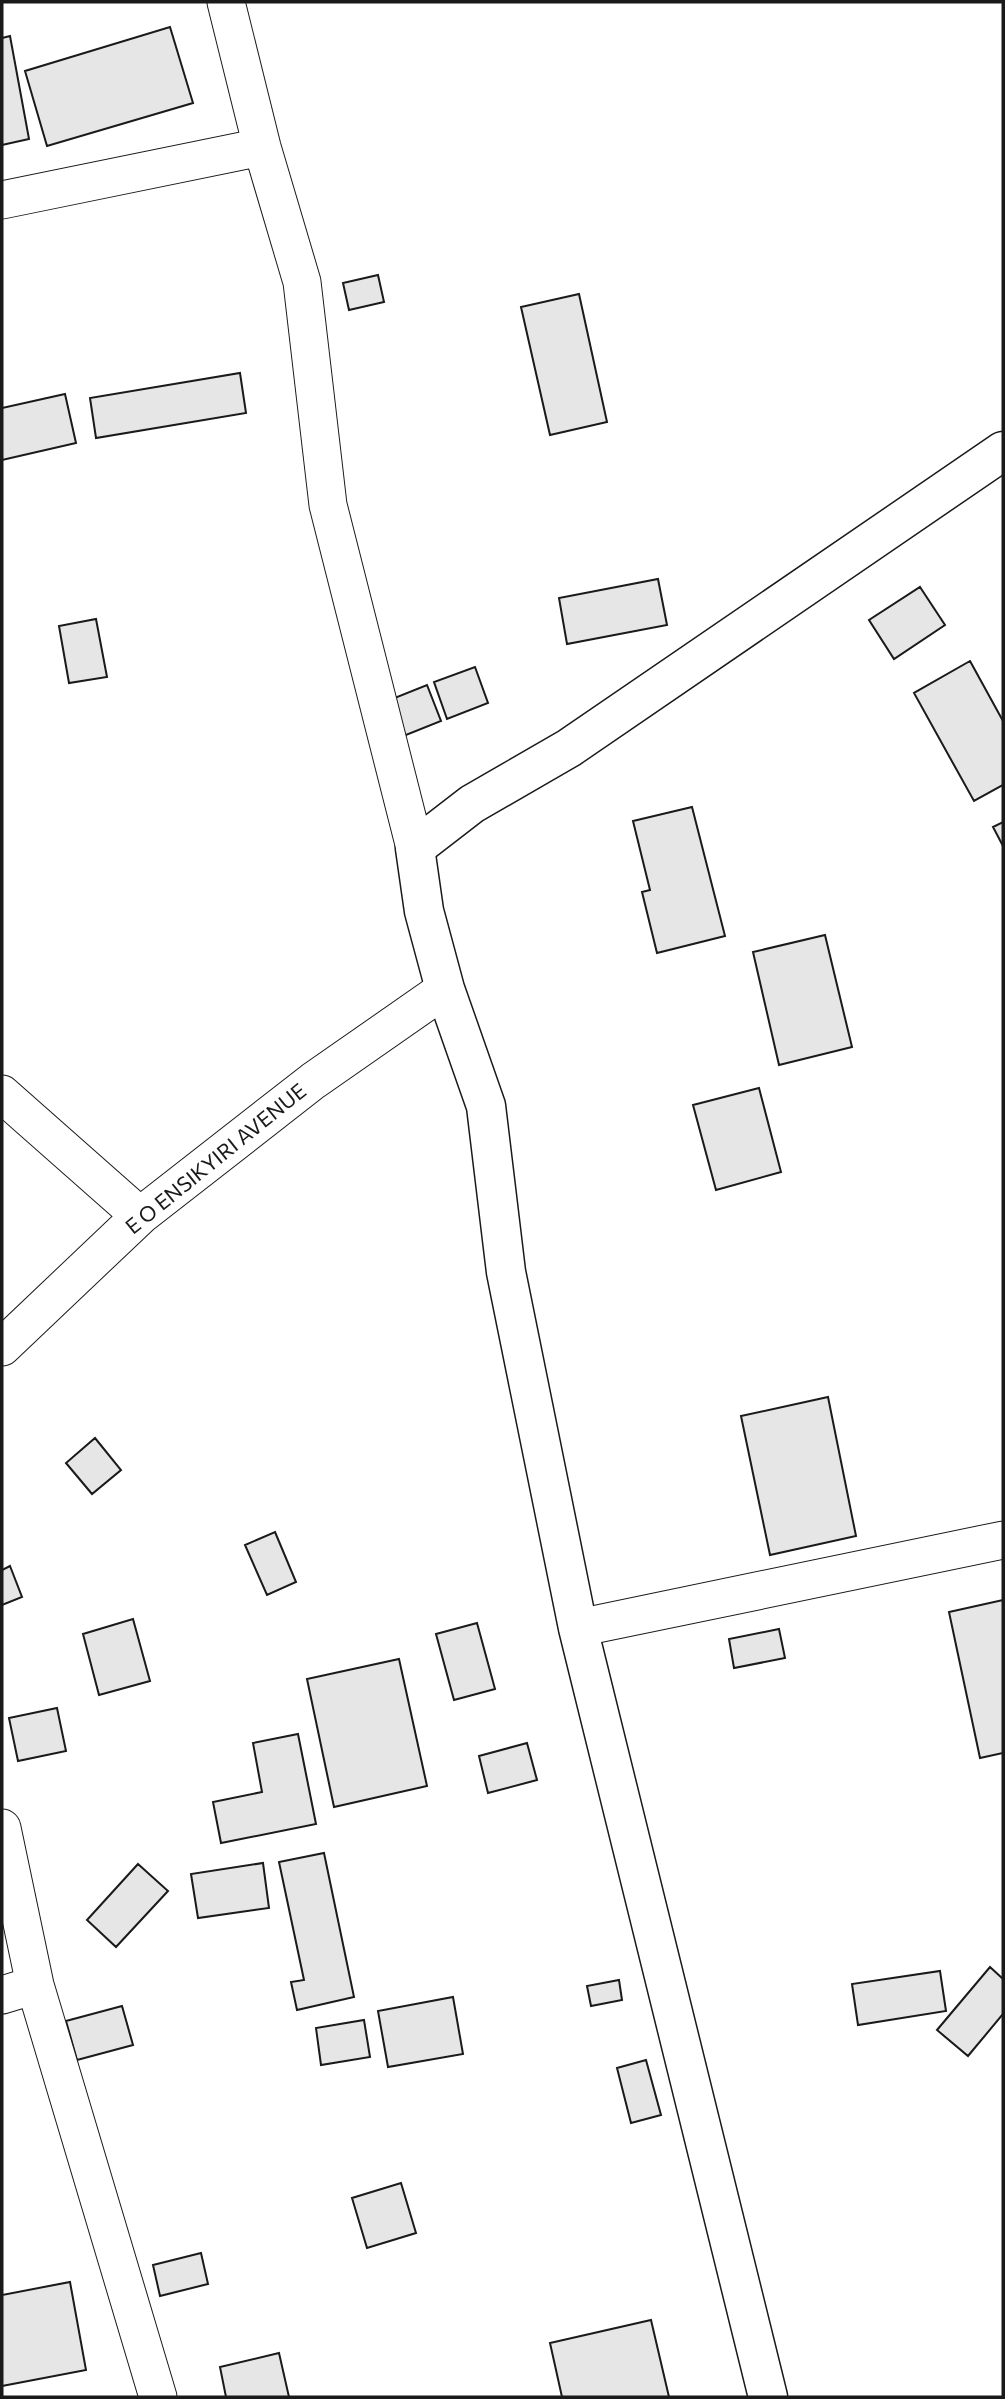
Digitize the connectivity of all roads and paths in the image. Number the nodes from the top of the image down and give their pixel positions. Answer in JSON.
{"nodes":[{"id":1,"x":226,"y":2,"type":"edge"},
{"id":2,"x":262,"y":147,"type":"junction"},
{"id":3,"x":2,"y":200,"type":"edge"},
{"id":4,"x":1003,"y":451,"type":"edge"},
{"id":5,"x":415,"y":848,"type":"junction"},
{"id":6,"x":445,"y":989,"type":"junction"},
{"id":7,"x":2,"y":1094,"type":"edge"},
{"id":8,"x":140,"y":1216,"type":"junction"},
{"id":9,"x":2,"y":1347,"type":"edge"},
{"id":10,"x":1003,"y":1540,"type":"edge"},
{"id":11,"x":578,"y":1628,"type":"junction"},
{"id":12,"x":2,"y":1828,"type":"edge"},
{"id":13,"x":19,"y":1990,"type":"edge"},
{"id":14,"x":158,"y":2397,"type":"edge"},
{"id":15,"x":768,"y":2397,"type":"edge"}],
"edges":[{"from":1,"to":2,"type":"street"},
{"from":2,"to":3,"type":"street"},
{"from":2,"to":5,"type":"street"},
{"from":4,"to":5,"type":"street"},
{"from":5,"to":6,"type":"street"},
{"from":6,"to":8,"type":"street","name":"E O ENSIKYIRI AVENUE"},
{"from":6,"to":11,"type":"street"},
{"from":7,"to":8,"type":"street"},
{"from":8,"to":9,"type":"street","name":"E O ENSIKYIRI AVENUE"},
{"from":10,"to":11,"type":"street"},
{"from":11,"to":15,"type":"street"},
{"from":12,"to":13,"type":"street"},
{"from":13,"to":14,"type":"street"}]}
